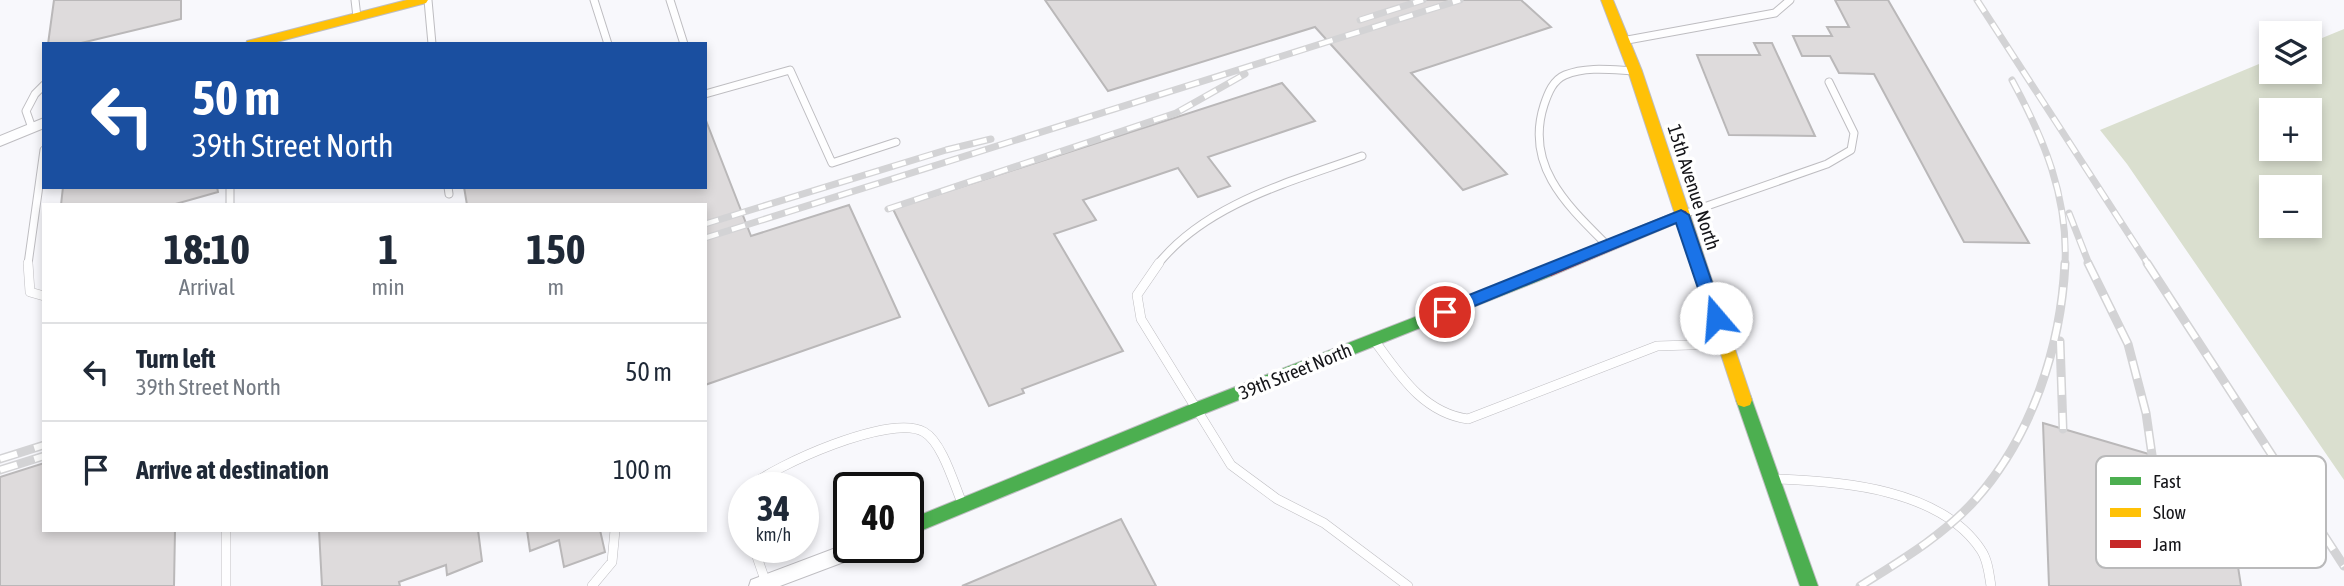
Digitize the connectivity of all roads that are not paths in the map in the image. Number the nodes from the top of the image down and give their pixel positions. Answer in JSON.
{"nodes":[{"id":1,"x":355,"y":0,"type":"edge"},
{"id":2,"x":422,"y":0,"type":"edge"},
{"id":3,"x":428,"y":0,"type":"edge"},
{"id":4,"x":594,"y":0,"type":"edge"},
{"id":5,"x":670,"y":0,"type":"edge"},
{"id":6,"x":1607,"y":0,"type":"edge"},
{"id":7,"x":1790,"y":0,"type":"edge"},
{"id":8,"x":357,"y":17,"type":"junction"},
{"id":9,"x":1622,"y":41,"type":"junction"},
{"id":10,"x":261,"y":42,"type":"edge"},
{"id":11,"x":432,"y":42,"type":"edge"},
{"id":12,"x":607,"y":42,"type":"edge"},
{"id":13,"x":683,"y":42,"type":"edge"},
{"id":14,"x":1635,"y":72,"type":"junction"},
{"id":15,"x":1829,"y":82,"type":"dead end"},
{"id":16,"x":42,"y":87,"type":"edge"},
{"id":17,"x":707,"y":93,"type":"edge"},
{"id":18,"x":38,"y":125,"type":"edge"},
{"id":19,"x":0,"y":141,"type":"edge"},
{"id":20,"x":896,"y":142,"type":"dead end"},
{"id":21,"x":1362,"y":156,"type":"dead end"},
{"id":22,"x":42,"y":164,"type":"edge"},
{"id":23,"x":1681,"y":215,"type":"junction"},
{"id":24,"x":1609,"y":247,"type":"junction"},
{"id":25,"x":42,"y":295,"type":"edge"},
{"id":26,"x":1374,"y":340,"type":"junction"},
{"id":27,"x":1724,"y":344,"type":"junction"},
{"id":28,"x":1195,"y":410,"type":"junction"},
{"id":29,"x":768,"y":472,"type":"edge"},
{"id":30,"x":1772,"y":479,"type":"junction"},
{"id":31,"x":964,"y":507,"type":"junction"},
{"id":32,"x":924,"y":522,"type":"edge"},
{"id":33,"x":226,"y":532,"type":"edge"},
{"id":34,"x":615,"y":532,"type":"edge"},
{"id":35,"x":833,"y":558,"type":"edge"},
{"id":36,"x":757,"y":563,"type":"edge"},
{"id":37,"x":762,"y":585,"type":"edge"},
{"id":38,"x":226,"y":586,"type":"edge"},
{"id":39,"x":592,"y":586,"type":"edge"},
{"id":40,"x":1408,"y":586,"type":"edge"},
{"id":41,"x":1809,"y":586,"type":"edge"},
{"id":42,"x":1991,"y":586,"type":"edge"}],
"edges":[{"from":1,"to":8,"type":"lane"},
{"from":2,"to":8,"type":"street"},
{"from":3,"to":11,"type":"lane"},
{"from":4,"to":12,"type":"lane"},
{"from":5,"to":13,"type":"lane"},
{"from":6,"to":9,"type":"street","name":"15th Avenue North"},
{"from":7,"to":9,"type":"lane"},
{"from":8,"to":10,"type":"street"},
{"from":9,"to":14,"type":"street","name":"15th Avenue North"},
{"from":14,"to":23,"type":"street","name":"15th Avenue North"},
{"from":14,"to":24,"type":"lane"},
{"from":15,"to":23,"type":"lane"},
{"from":16,"to":18,"type":"lane"},
{"from":17,"to":20,"type":"lane"},
{"from":18,"to":19,"type":"street"},
{"from":21,"to":28,"type":"lane"},
{"from":22,"to":25,"type":"lane"},
{"from":23,"to":24,"type":"street","name":"39th Street North"},
{"from":23,"to":27,"type":"street","name":"15th Avenue North"},
{"from":24,"to":26,"type":"street","name":"39th Street North"},
{"from":26,"to":27,"type":"lane"},
{"from":26,"to":28,"type":"street","name":"39th Street North"},
{"from":27,"to":30,"type":"street","name":"15th Avenue North"},
{"from":28,"to":31,"type":"street","name":"39th Street North"},
{"from":28,"to":40,"type":"lane"},
{"from":29,"to":31,"type":"lane"},
{"from":30,"to":41,"type":"street","name":"15th Avenue North"},
{"from":30,"to":42,"type":"lane"},
{"from":31,"to":32,"type":"street","name":"39th Street North"},
{"from":33,"to":38,"type":"lane"},
{"from":34,"to":39,"type":"lane"},
{"from":35,"to":37,"type":"street"},
{"from":36,"to":37,"type":"lane"}]}
